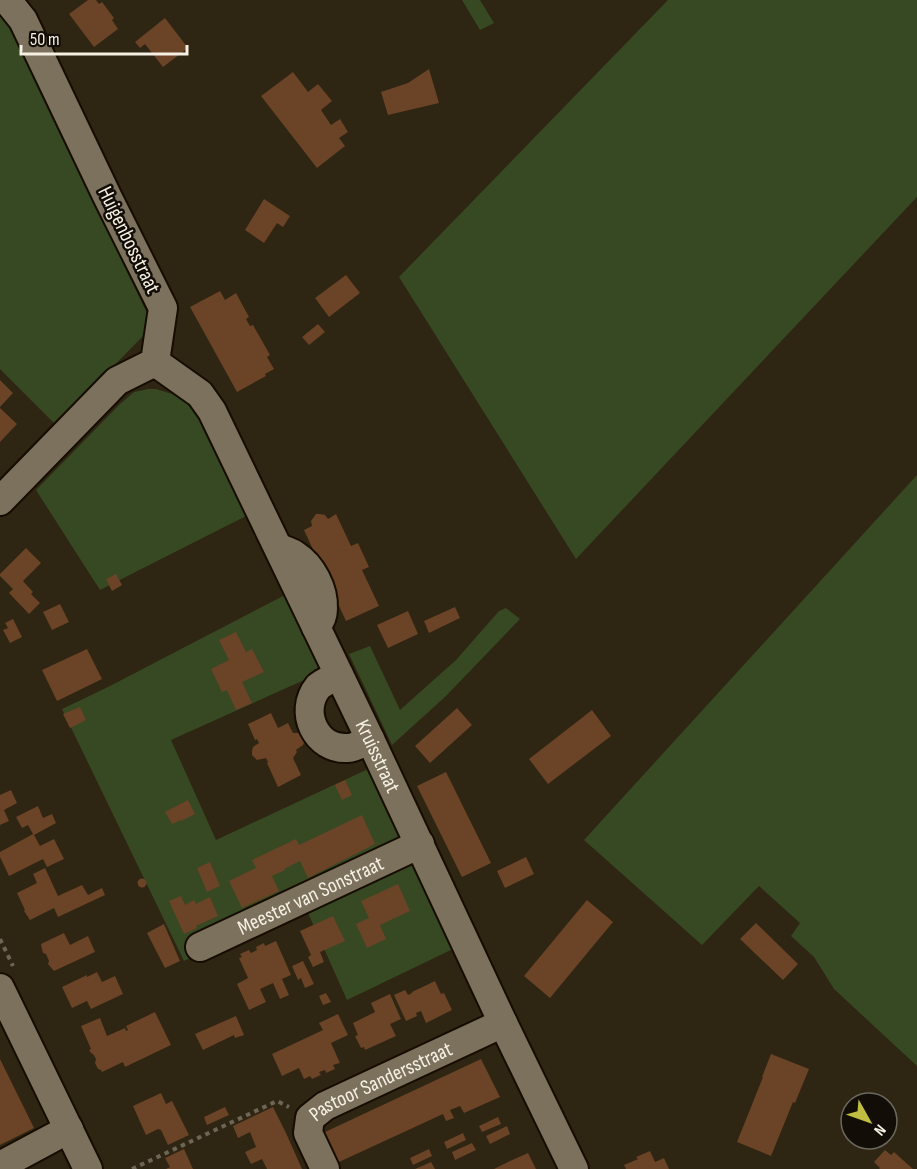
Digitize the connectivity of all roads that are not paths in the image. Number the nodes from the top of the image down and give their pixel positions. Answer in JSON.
{"nodes":[{"id":1,"x":7,"y":0,"type":"edge"},
{"id":2,"x":156,"y":363,"type":"junction"},
{"id":3,"x":0,"y":501,"type":"edge"},
{"id":4,"x":339,"y":675,"type":"junction"},
{"id":5,"x":370,"y":739,"type":"junction"},
{"id":6,"x":420,"y":844,"type":"junction"},
{"id":7,"x":200,"y":947,"type":"dead end"},
{"id":8,"x":0,"y":988,"type":"edge"},
{"id":9,"x":503,"y":1023,"type":"junction"},
{"id":10,"x":79,"y":1134,"type":"junction"},
{"id":11,"x":0,"y":1166,"type":"edge"},
{"id":12,"x":88,"y":1169,"type":"edge"},
{"id":13,"x":325,"y":1169,"type":"edge"},
{"id":14,"x":574,"y":1169,"type":"edge"}],
"edges":[{"from":1,"to":2,"type":"street","name":"Huigenbosstraat"},
{"from":2,"to":3,"type":"street"},
{"from":2,"to":4,"type":"street","name":"Kruisstraat"},
{"from":4,"to":5,"type":"street","name":"Kruisstraat"},
{"from":4,"to":5,"type":"street"},
{"from":5,"to":6,"type":"street","name":"Kruisstraat"},
{"from":6,"to":7,"type":"street","name":"Meester van Sonstraat"},
{"from":6,"to":9,"type":"street","name":"Kruisstraat"},
{"from":8,"to":10,"type":"street"},
{"from":9,"to":13,"type":"street","name":"Pastoor Sandersstraat"},
{"from":9,"to":14,"type":"street","name":"Kruisstraat"},
{"from":10,"to":11,"type":"street"},
{"from":10,"to":12,"type":"street"}]}
